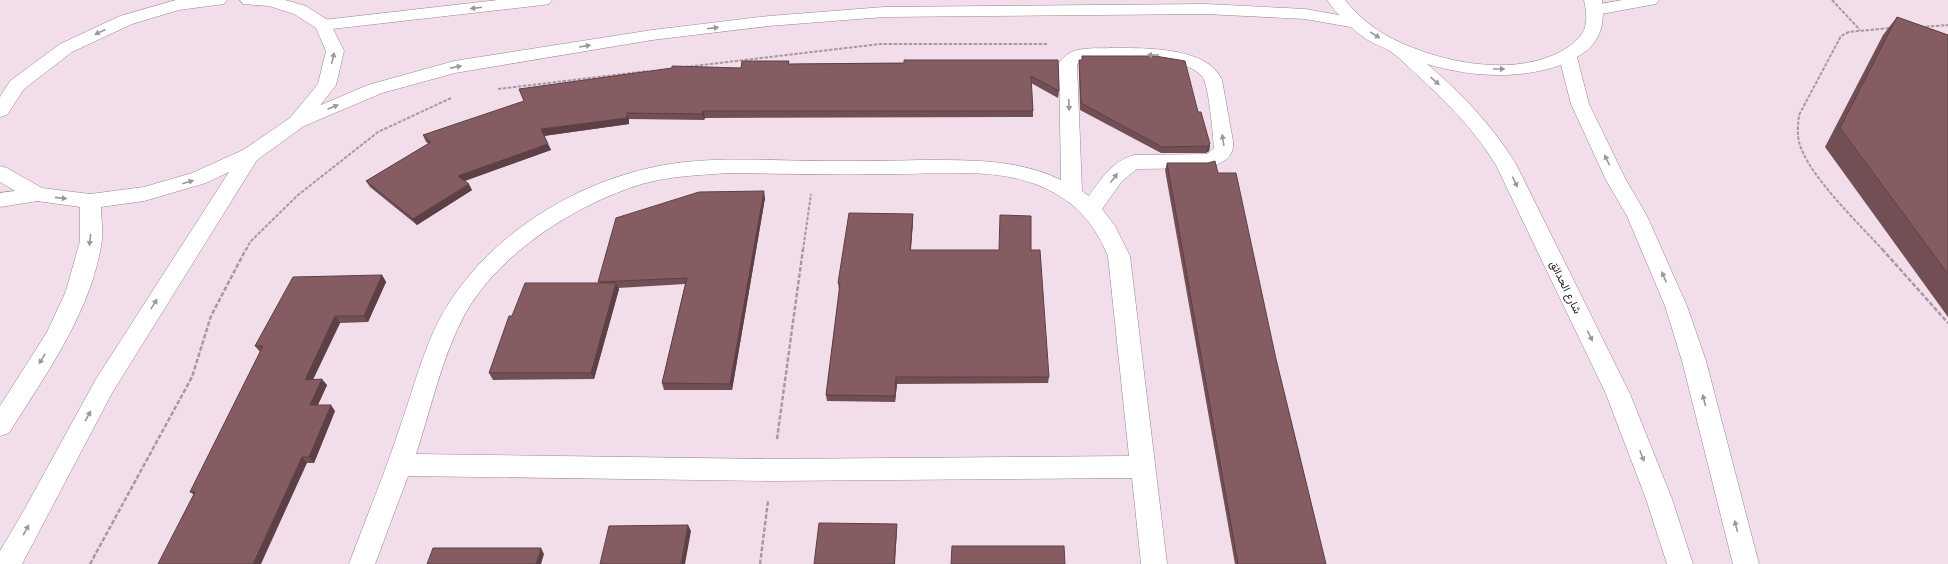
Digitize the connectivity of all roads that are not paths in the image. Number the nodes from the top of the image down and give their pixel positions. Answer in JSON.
{"nodes":[{"id":1,"x":153,"y":0,"type":"edge"},
{"id":2,"x":218,"y":0,"type":"edge"},
{"id":3,"x":248,"y":0,"type":"edge"},
{"id":4,"x":270,"y":0,"type":"edge"},
{"id":5,"x":543,"y":0,"type":"edge"},
{"id":6,"x":1336,"y":0,"type":"edge"},
{"id":7,"x":1650,"y":0,"type":"edge"},
{"id":8,"x":1594,"y":5,"type":"edge"},
{"id":9,"x":126,"y":20,"type":"junction"},
{"id":10,"x":1356,"y":23,"type":"junction"},
{"id":11,"x":322,"y":24,"type":"junction"},
{"id":12,"x":1395,"y":46,"type":"junction"},
{"id":13,"x":1568,"y":56,"type":"junction"},
{"id":14,"x":17,"y":85,"type":"junction"},
{"id":15,"x":0,"y":97,"type":"edge"},
{"id":16,"x":0,"y":111,"type":"edge"},
{"id":17,"x":297,"y":122,"type":"junction"},
{"id":18,"x":250,"y":155,"type":"junction"},
{"id":19,"x":0,"y":173,"type":"edge"},
{"id":20,"x":1072,"y":194,"type":"junction"},
{"id":21,"x":37,"y":195,"type":"junction"},
{"id":22,"x":0,"y":200,"type":"edge"},
{"id":23,"x":90,"y":201,"type":"junction"},
{"id":24,"x":1091,"y":209,"type":"junction"},
{"id":25,"x":0,"y":426,"type":"edge"},
{"id":26,"x":400,"y":465,"type":"junction"},
{"id":27,"x":1142,"y":467,"type":"junction"},
{"id":28,"x":7,"y":564,"type":"edge"},
{"id":29,"x":362,"y":564,"type":"edge"},
{"id":30,"x":1154,"y":564,"type":"edge"},
{"id":31,"x":1680,"y":564,"type":"edge"},
{"id":32,"x":1746,"y":564,"type":"edge"}],
"edges":[{"from":1,"to":9,"type":"street"},
{"from":2,"to":9,"type":"street"},
{"from":3,"to":4,"type":"street"},
{"from":4,"to":11,"type":"street"},
{"from":5,"to":11,"type":"street","one_way":true},
{"from":6,"to":10,"type":"street"},
{"from":7,"to":8,"type":"street"},
{"from":8,"to":13,"type":"street"},
{"from":9,"to":14,"type":"street","one_way":true},
{"from":10,"to":12,"type":"street","one_way":true},
{"from":17,"to":10,"type":"street","one_way":true},
{"from":17,"to":11,"type":"street","one_way":true},
{"from":12,"to":13,"type":"street","one_way":true},
{"from":12,"to":31,"type":"street","name":"شارع الحدائق","one_way":true},
{"from":32,"to":13,"type":"street","one_way":true},
{"from":14,"to":15,"type":"street"},
{"from":14,"to":16,"type":"street"},
{"from":17,"to":18,"type":"street"},
{"from":23,"to":18,"type":"street","one_way":true},
{"from":28,"to":18,"type":"street","one_way":true},
{"from":19,"to":21,"type":"street"},
{"from":20,"to":24,"type":"street"},
{"from":24,"to":20,"type":"street","one_way":true},
{"from":20,"to":26,"type":"street"},
{"from":21,"to":22,"type":"street"},
{"from":21,"to":23,"type":"street","one_way":true},
{"from":23,"to":25,"type":"street","one_way":true},
{"from":24,"to":27,"type":"street"},
{"from":26,"to":27,"type":"street"},
{"from":26,"to":29,"type":"street"},
{"from":27,"to":30,"type":"street"}]}
